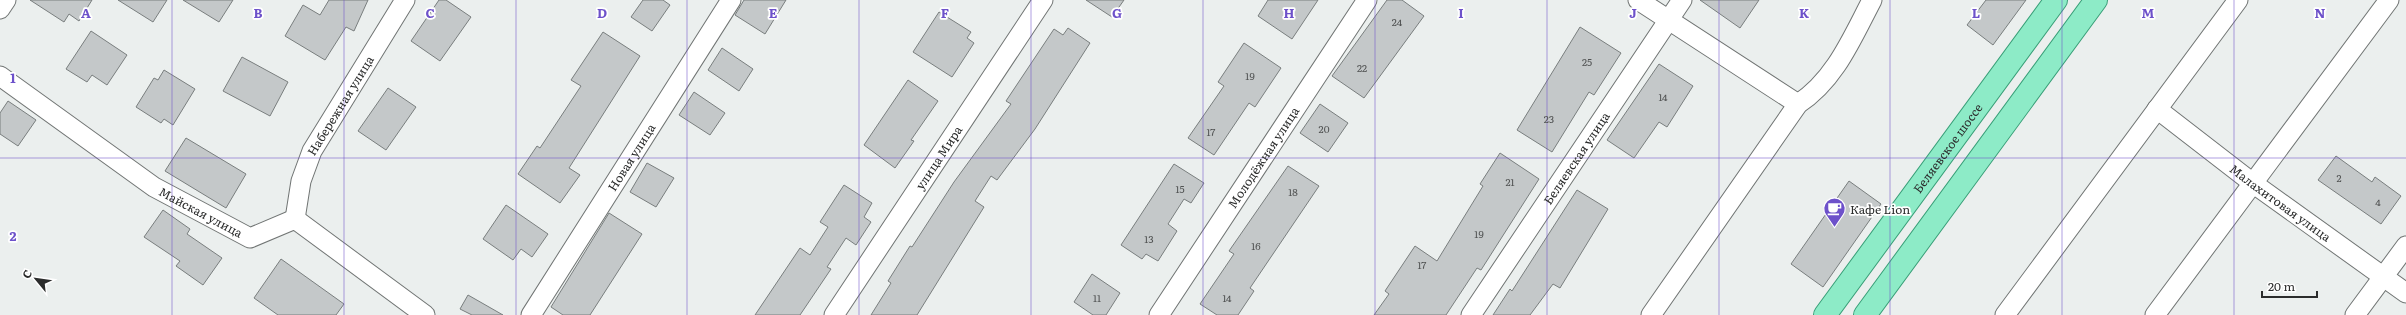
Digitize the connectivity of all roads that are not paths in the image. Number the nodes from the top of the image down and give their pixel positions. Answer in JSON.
{"nodes":[{"id":1,"x":6,"y":0,"type":"edge"},
{"id":2,"x":405,"y":0,"type":"edge"},
{"id":3,"x":731,"y":0,"type":"edge"},
{"id":4,"x":1043,"y":0,"type":"edge"},
{"id":5,"x":1367,"y":0,"type":"edge"},
{"id":6,"x":1638,"y":0,"type":"edge"},
{"id":7,"x":1682,"y":0,"type":"edge"},
{"id":8,"x":1872,"y":0,"type":"edge"},
{"id":9,"x":2056,"y":0,"type":"edge"},
{"id":10,"x":2096,"y":0,"type":"edge"},
{"id":11,"x":2238,"y":0,"type":"edge"},
{"id":12,"x":2389,"y":0,"type":"edge"},
{"id":13,"x":0,"y":9,"type":"edge"},
{"id":14,"x":1669,"y":20,"type":"junction"},
{"id":15,"x":0,"y":76,"type":"edge"},
{"id":16,"x":1798,"y":104,"type":"junction"},
{"id":17,"x":2157,"y":109,"type":"junction"},
{"id":18,"x":2254,"y":184,"type":"junction"},
{"id":19,"x":295,"y":219,"type":"junction"},
{"id":20,"x":2406,"y":246,"type":"edge"},
{"id":21,"x":2384,"y":277,"type":"junction"},
{"id":22,"x":2406,"y":293,"type":"edge"},
{"id":23,"x":425,"y":315,"type":"edge"},
{"id":24,"x":531,"y":315,"type":"edge"},
{"id":25,"x":834,"y":315,"type":"edge"},
{"id":26,"x":1159,"y":315,"type":"edge"},
{"id":27,"x":1471,"y":315,"type":"edge"},
{"id":28,"x":1651,"y":315,"type":"edge"},
{"id":29,"x":1825,"y":315,"type":"edge"},
{"id":30,"x":1865,"y":315,"type":"edge"},
{"id":31,"x":2004,"y":315,"type":"edge"},
{"id":32,"x":2155,"y":315,"type":"edge"},
{"id":33,"x":2355,"y":315,"type":"edge"}],
"edges":[{"from":1,"to":13,"type":"street"},
{"from":2,"to":19,"type":"street","name":"Набережная улица"},
{"from":3,"to":24,"type":"street","name":"Новая улица"},
{"from":4,"to":25,"type":"street","name":"улица Мира"},
{"from":5,"to":26,"type":"street","name":"Молодёжная улица"},
{"from":6,"to":14,"type":"street"},
{"from":7,"to":14,"type":"street","name":"Беляевская улица"},
{"from":8,"to":16,"type":"street"},
{"from":9,"to":29,"type":"main road","name":"Беляевское шоссе"},
{"from":10,"to":30,"type":"main road"},
{"from":11,"to":17,"type":"street"},
{"from":12,"to":18,"type":"street"},
{"from":14,"to":16,"type":"street"},
{"from":14,"to":27,"type":"street","name":"Беляевская улица"},
{"from":15,"to":19,"type":"street","name":"Майская улица"},
{"from":16,"to":28,"type":"street"},
{"from":17,"to":18,"type":"street","name":"Малахитовая улица"},
{"from":17,"to":31,"type":"street"},
{"from":18,"to":21,"type":"street","name":"Малахитовая улица"},
{"from":18,"to":32,"type":"street"},
{"from":19,"to":23,"type":"street"},
{"from":20,"to":21,"type":"street"},
{"from":21,"to":22,"type":"street","name":"Малахитовая улица"},
{"from":21,"to":33,"type":"street"}]}
